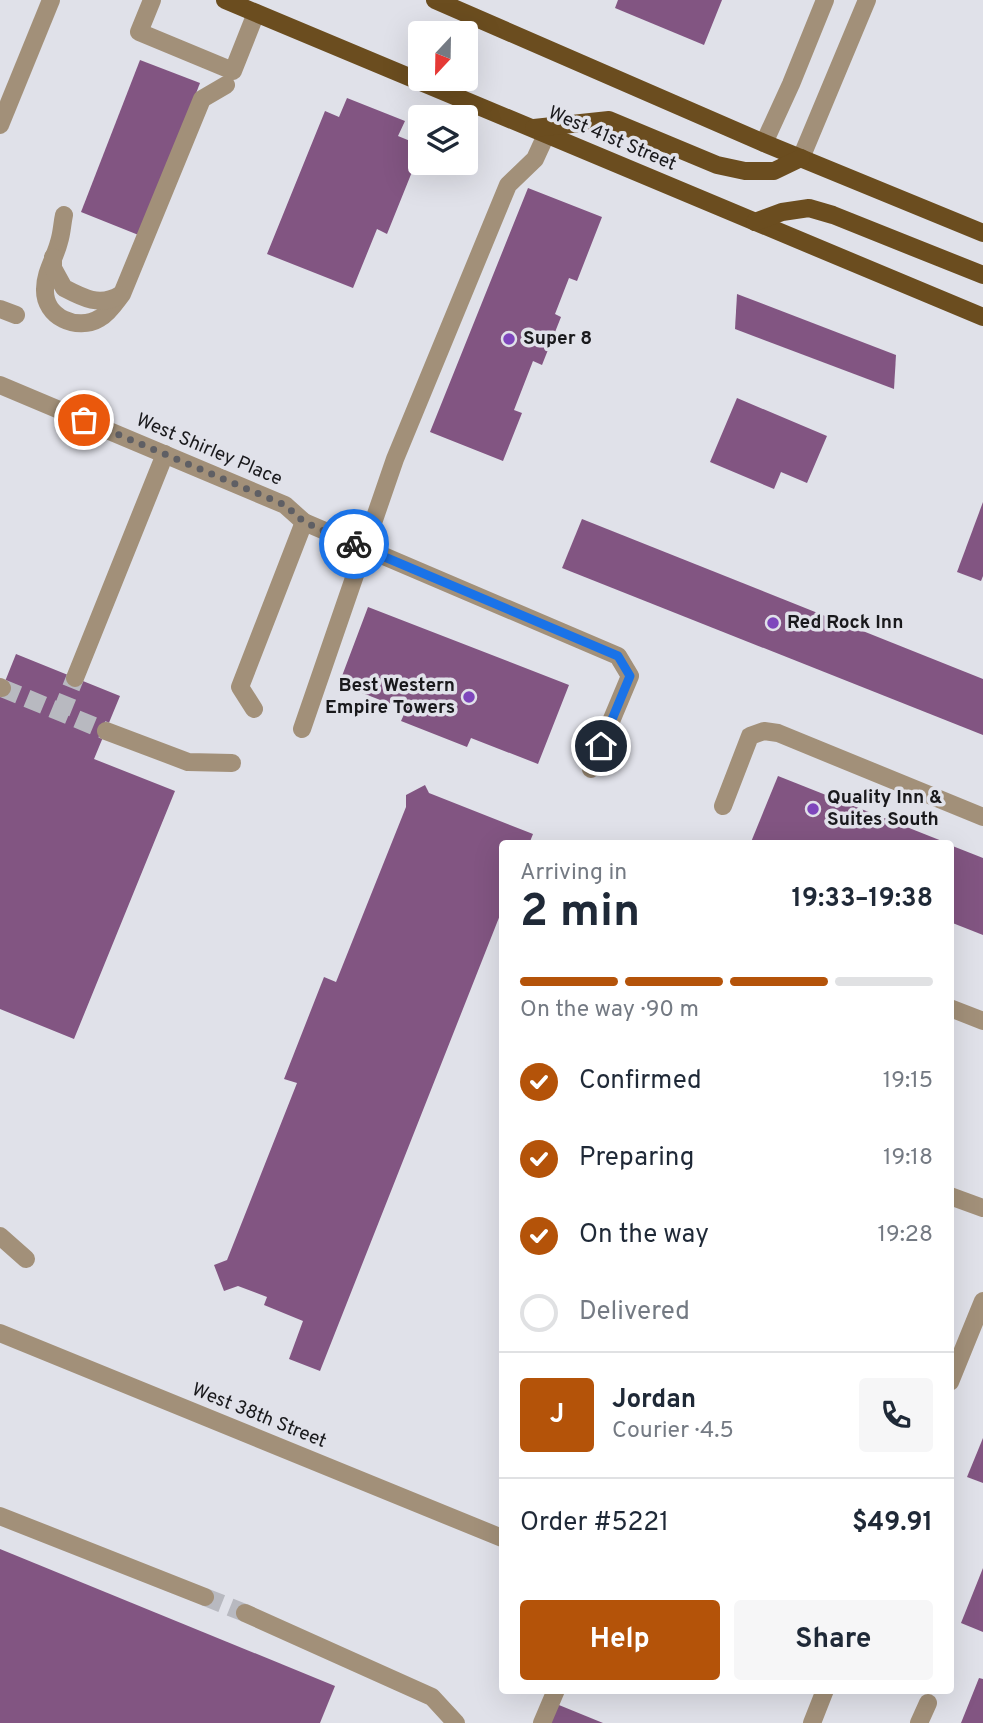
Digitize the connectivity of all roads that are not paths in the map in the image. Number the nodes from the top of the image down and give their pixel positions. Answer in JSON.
{"nodes":[{"id":1,"x":51,"y":0,"type":"edge"},
{"id":2,"x":152,"y":0,"type":"edge"},
{"id":3,"x":225,"y":0,"type":"edge"},
{"id":4,"x":435,"y":0,"type":"edge"},
{"id":5,"x":825,"y":0,"type":"edge"},
{"id":6,"x":867,"y":0,"type":"edge"},
{"id":7,"x":256,"y":13,"type":"junction"},
{"id":8,"x":8,"y":85,"type":"edge"},
{"id":9,"x":226,"y":85,"type":"dead end"},
{"id":10,"x":0,"y":125,"type":"edge"},
{"id":11,"x":539,"y":132,"type":"junction"},
{"id":12,"x":764,"y":143,"type":"junction"},
{"id":13,"x":801,"y":158,"type":"junction"},
{"id":14,"x":64,"y":215,"type":"dead end"},
{"id":15,"x":755,"y":222,"type":"junction"},
{"id":16,"x":983,"y":233,"type":"edge"},
{"id":17,"x":53,"y":257,"type":"junction"},
{"id":18,"x":983,"y":275,"type":"edge"},
{"id":19,"x":122,"y":293,"type":"junction"},
{"id":20,"x":983,"y":317,"type":"edge"},
{"id":21,"x":0,"y":384,"type":"edge"},
{"id":22,"x":165,"y":454,"type":"junction"},
{"id":23,"x":304,"y":522,"type":"junction"},
{"id":24,"x":364,"y":548,"type":"junction"},
{"id":25,"x":75,"y":678,"type":"tunnel mouth"},
{"id":26,"x":254,"y":709,"type":"dead end"},
{"id":27,"x":302,"y":729,"type":"dead end"},
{"id":28,"x":106,"y":731,"type":"tunnel mouth"},
{"id":29,"x":232,"y":763,"type":"dead end"},
{"id":30,"x":591,"y":769,"type":"dead end"},
{"id":31,"x":723,"y":806,"type":"dead end"},
{"id":32,"x":983,"y":817,"type":"edge"},
{"id":33,"x":954,"y":1010,"type":"edge"},
{"id":34,"x":983,"y":1021,"type":"edge"},
{"id":35,"x":954,"y":1197,"type":"edge"},
{"id":36,"x":983,"y":1208,"type":"edge"},
{"id":37,"x":0,"y":1236,"type":"edge"},
{"id":38,"x":26,"y":1259,"type":"dead end"},
{"id":39,"x":983,"y":1301,"type":"edge"},
{"id":40,"x":2,"y":1340,"type":"edge"},
{"id":41,"x":954,"y":1372,"type":"edge"},
{"id":42,"x":0,"y":1516,"type":"edge"},
{"id":43,"x":499,"y":1537,"type":"edge"},
{"id":44,"x":205,"y":1597,"type":"tunnel mouth"},
{"id":45,"x":245,"y":1613,"type":"tunnel mouth"},
{"id":46,"x":554,"y":1694,"type":"edge"},
{"id":47,"x":823,"y":1694,"type":"edge"},
{"id":48,"x":928,"y":1703,"type":"dead end"},
{"id":49,"x":456,"y":1723,"type":"edge"},
{"id":50,"x":542,"y":1723,"type":"edge"},
{"id":51,"x":812,"y":1723,"type":"edge"},
{"id":52,"x":919,"y":1723,"type":"edge"}],
"edges":[{"from":1,"to":8,"type":"street"},
{"from":2,"to":7,"type":"street"},
{"from":3,"to":7,"type":"main road","name":"West 41st Street"},
{"from":4,"to":12,"type":"main road"},
{"from":5,"to":12,"type":"street"},
{"from":6,"to":13,"type":"street"},
{"from":7,"to":11,"type":"main road","name":"West 41st Street"},
{"from":8,"to":10,"type":"street"},
{"from":9,"to":19,"type":"street"},
{"from":11,"to":13,"type":"main road"},
{"from":11,"to":15,"type":"main road","name":"West 41st Street"},
{"from":11,"to":24,"type":"street"},
{"from":12,"to":13,"type":"main road"},
{"from":13,"to":16,"type":"main road"},
{"from":14,"to":17,"type":"street"},
{"from":15,"to":18,"type":"main road"},
{"from":15,"to":20,"type":"main road","name":"West 41st Street"},
{"from":17,"to":19,"type":"street"},
{"from":17,"to":19,"type":"street"},
{"from":21,"to":22,"type":"street","name":"West Shirley Place"},
{"from":22,"to":23,"type":"street","name":"West Shirley Place"},
{"from":22,"to":25,"type":"street"},
{"from":23,"to":24,"type":"street","name":"West Shirley Place"},
{"from":23,"to":26,"type":"street"},
{"from":24,"to":27,"type":"street"},
{"from":24,"to":30,"type":"street","name":"West Shirley Place"},
{"from":28,"to":29,"type":"street"},
{"from":31,"to":32,"type":"street"},
{"from":33,"to":34,"type":"street"},
{"from":35,"to":36,"type":"street"},
{"from":37,"to":38,"type":"street"},
{"from":39,"to":41,"type":"street"},
{"from":40,"to":43,"type":"street","name":"West 38th Street"},
{"from":42,"to":44,"type":"street"},
{"from":45,"to":49,"type":"street"},
{"from":46,"to":50,"type":"street"},
{"from":47,"to":51,"type":"street"},
{"from":48,"to":52,"type":"street"}]}
